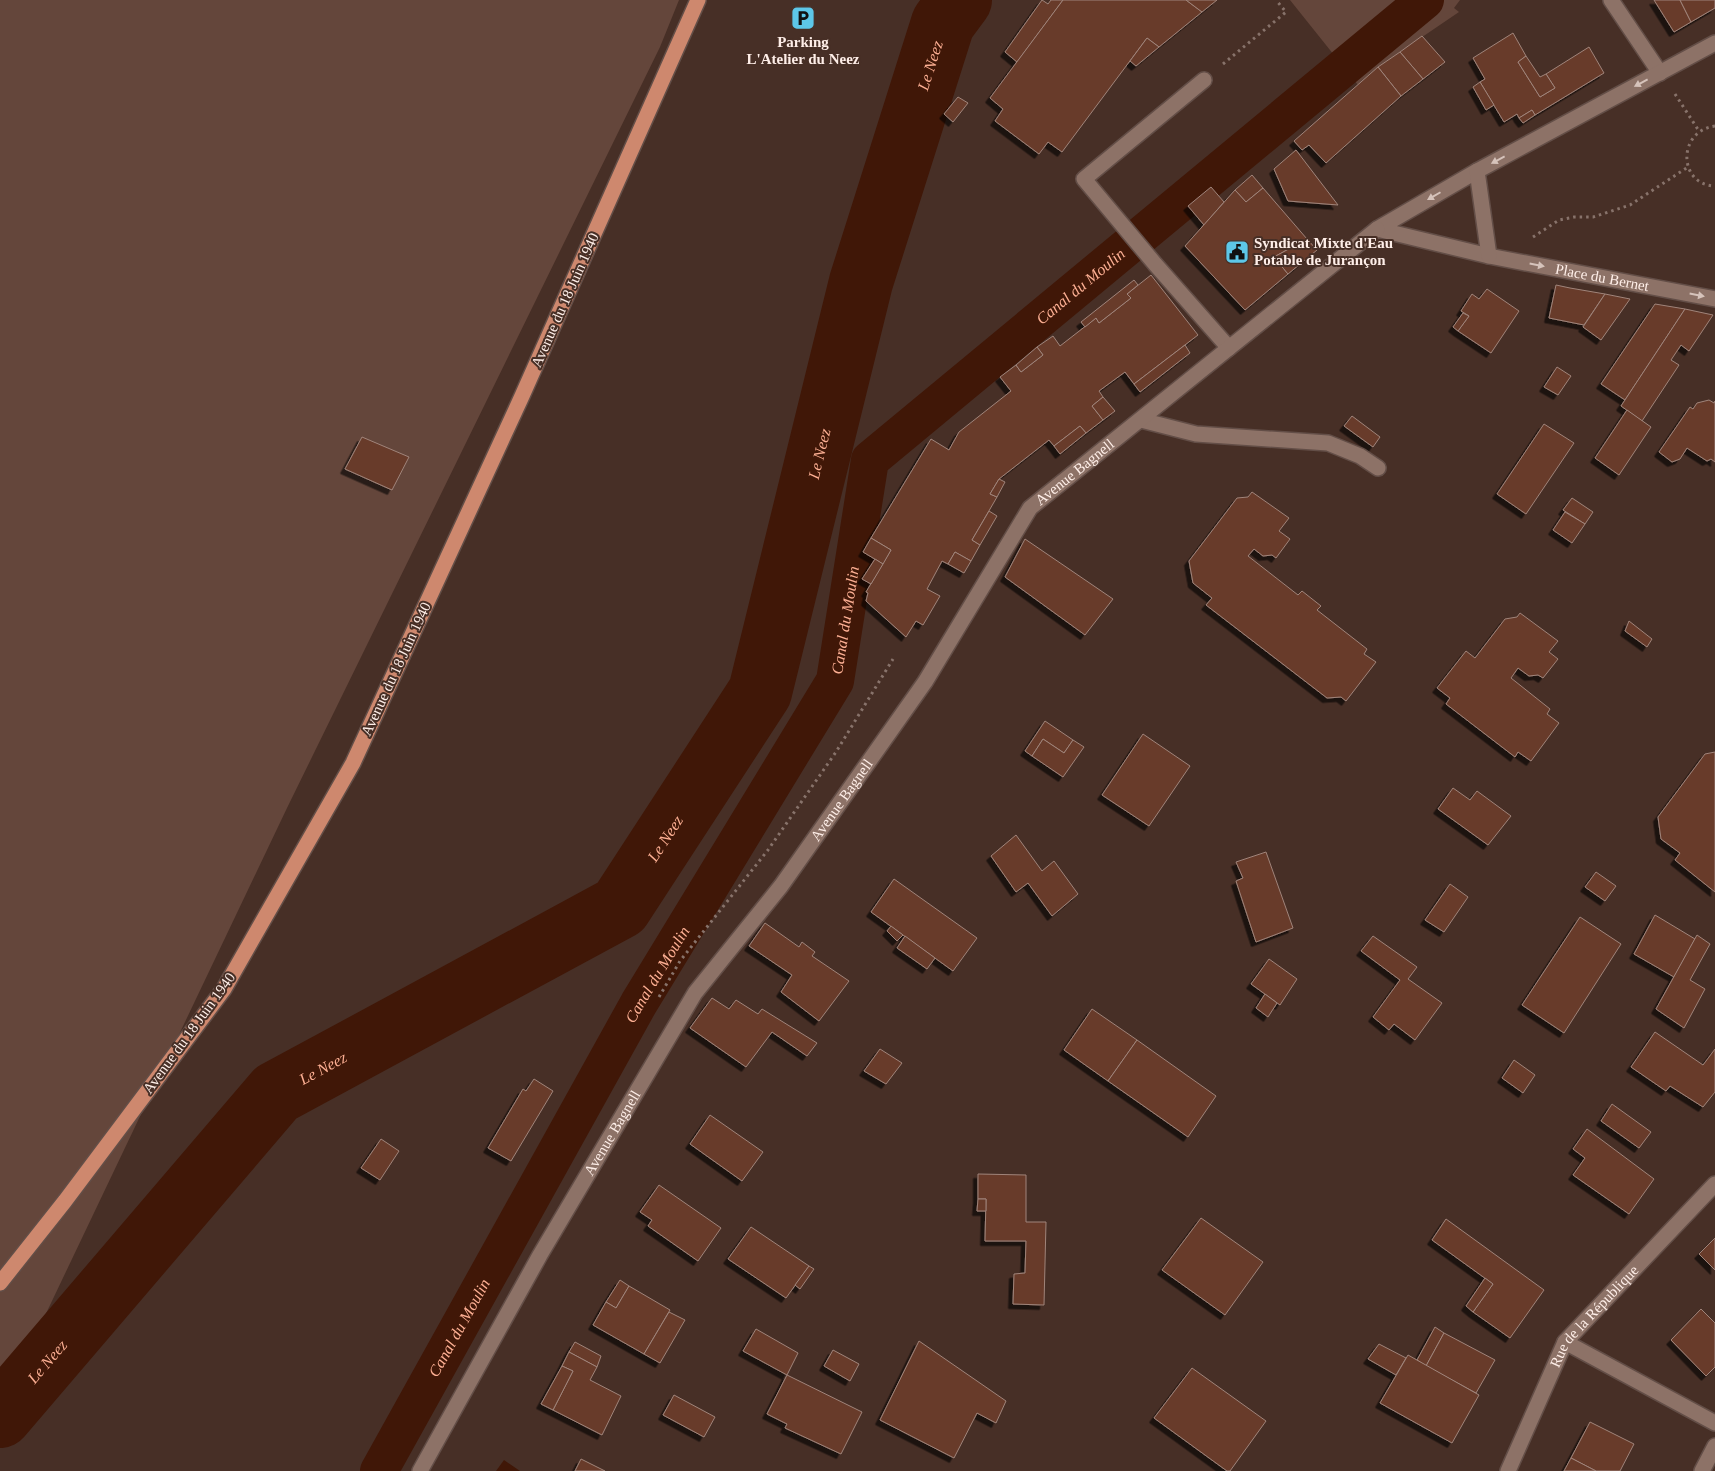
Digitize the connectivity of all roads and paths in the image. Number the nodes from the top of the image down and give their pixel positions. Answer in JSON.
{"nodes":[{"id":1,"x":698,"y":0,"type":"edge"},
{"id":2,"x":1276,"y":0,"type":"edge"},
{"id":3,"x":1611,"y":0,"type":"edge"},
{"id":4,"x":1715,"y":43,"type":"edge"},
{"id":5,"x":1660,"y":73,"type":"junction"},
{"id":6,"x":1204,"y":80,"type":"joint"},
{"id":7,"x":1715,"y":126,"type":"edge"},
{"id":8,"x":1699,"y":131,"type":"junction"},
{"id":9,"x":1688,"y":166,"type":"junction"},
{"id":10,"x":1476,"y":171,"type":"junction"},
{"id":11,"x":1715,"y":186,"type":"edge"},
{"id":12,"x":1377,"y":229,"type":"junction"},
{"id":13,"x":1489,"y":256,"type":"junction"},
{"id":14,"x":1715,"y":299,"type":"edge"},
{"id":15,"x":1229,"y":348,"type":"junction"},
{"id":16,"x":1141,"y":420,"type":"junction"},
{"id":17,"x":1378,"y":468,"type":"dead end"},
{"id":18,"x":1715,"y":1184,"type":"edge"},
{"id":19,"x":0,"y":1283,"type":"edge"},
{"id":20,"x":1565,"y":1342,"type":"junction"},
{"id":21,"x":1715,"y":1423,"type":"edge"},
{"id":22,"x":1715,"y":1446,"type":"edge"},
{"id":23,"x":420,"y":1471,"type":"edge"},
{"id":24,"x":1508,"y":1471,"type":"edge"},
{"id":25,"x":1702,"y":1471,"type":"edge"}],
"edges":[{"from":1,"to":19,"type":"main road","name":"Avenue du 18 Juin 1940"},
{"from":2,"to":6,"type":"path"},
{"from":3,"to":5,"type":"street"},
{"from":4,"to":5,"type":"street"},
{"from":5,"to":8,"type":"path"},
{"from":5,"to":10,"type":"street","one_way":true},
{"from":6,"to":15,"type":"street"},
{"from":7,"to":8,"type":"path"},
{"from":8,"to":9,"type":"path"},
{"from":9,"to":11,"type":"path"},
{"from":9,"to":13,"type":"path"},
{"from":10,"to":12,"type":"street","one_way":true},
{"from":10,"to":13,"type":"street"},
{"from":12,"to":13,"type":"street","name":"Place du Bernet"},
{"from":12,"to":15,"type":"street","name":"Avenue Bagnell"},
{"from":13,"to":14,"type":"street","name":"Place du Bernet","one_way":true},
{"from":15,"to":16,"type":"street","name":"Avenue Bagnell"},
{"from":16,"to":17,"type":"street"},
{"from":16,"to":23,"type":"street","name":"Avenue Bagnell"},
{"from":18,"to":20,"type":"street","name":"Rue de la République"},
{"from":20,"to":21,"type":"street"},
{"from":20,"to":24,"type":"street","name":"Rue de la République"},
{"from":22,"to":25,"type":"street"}]}
